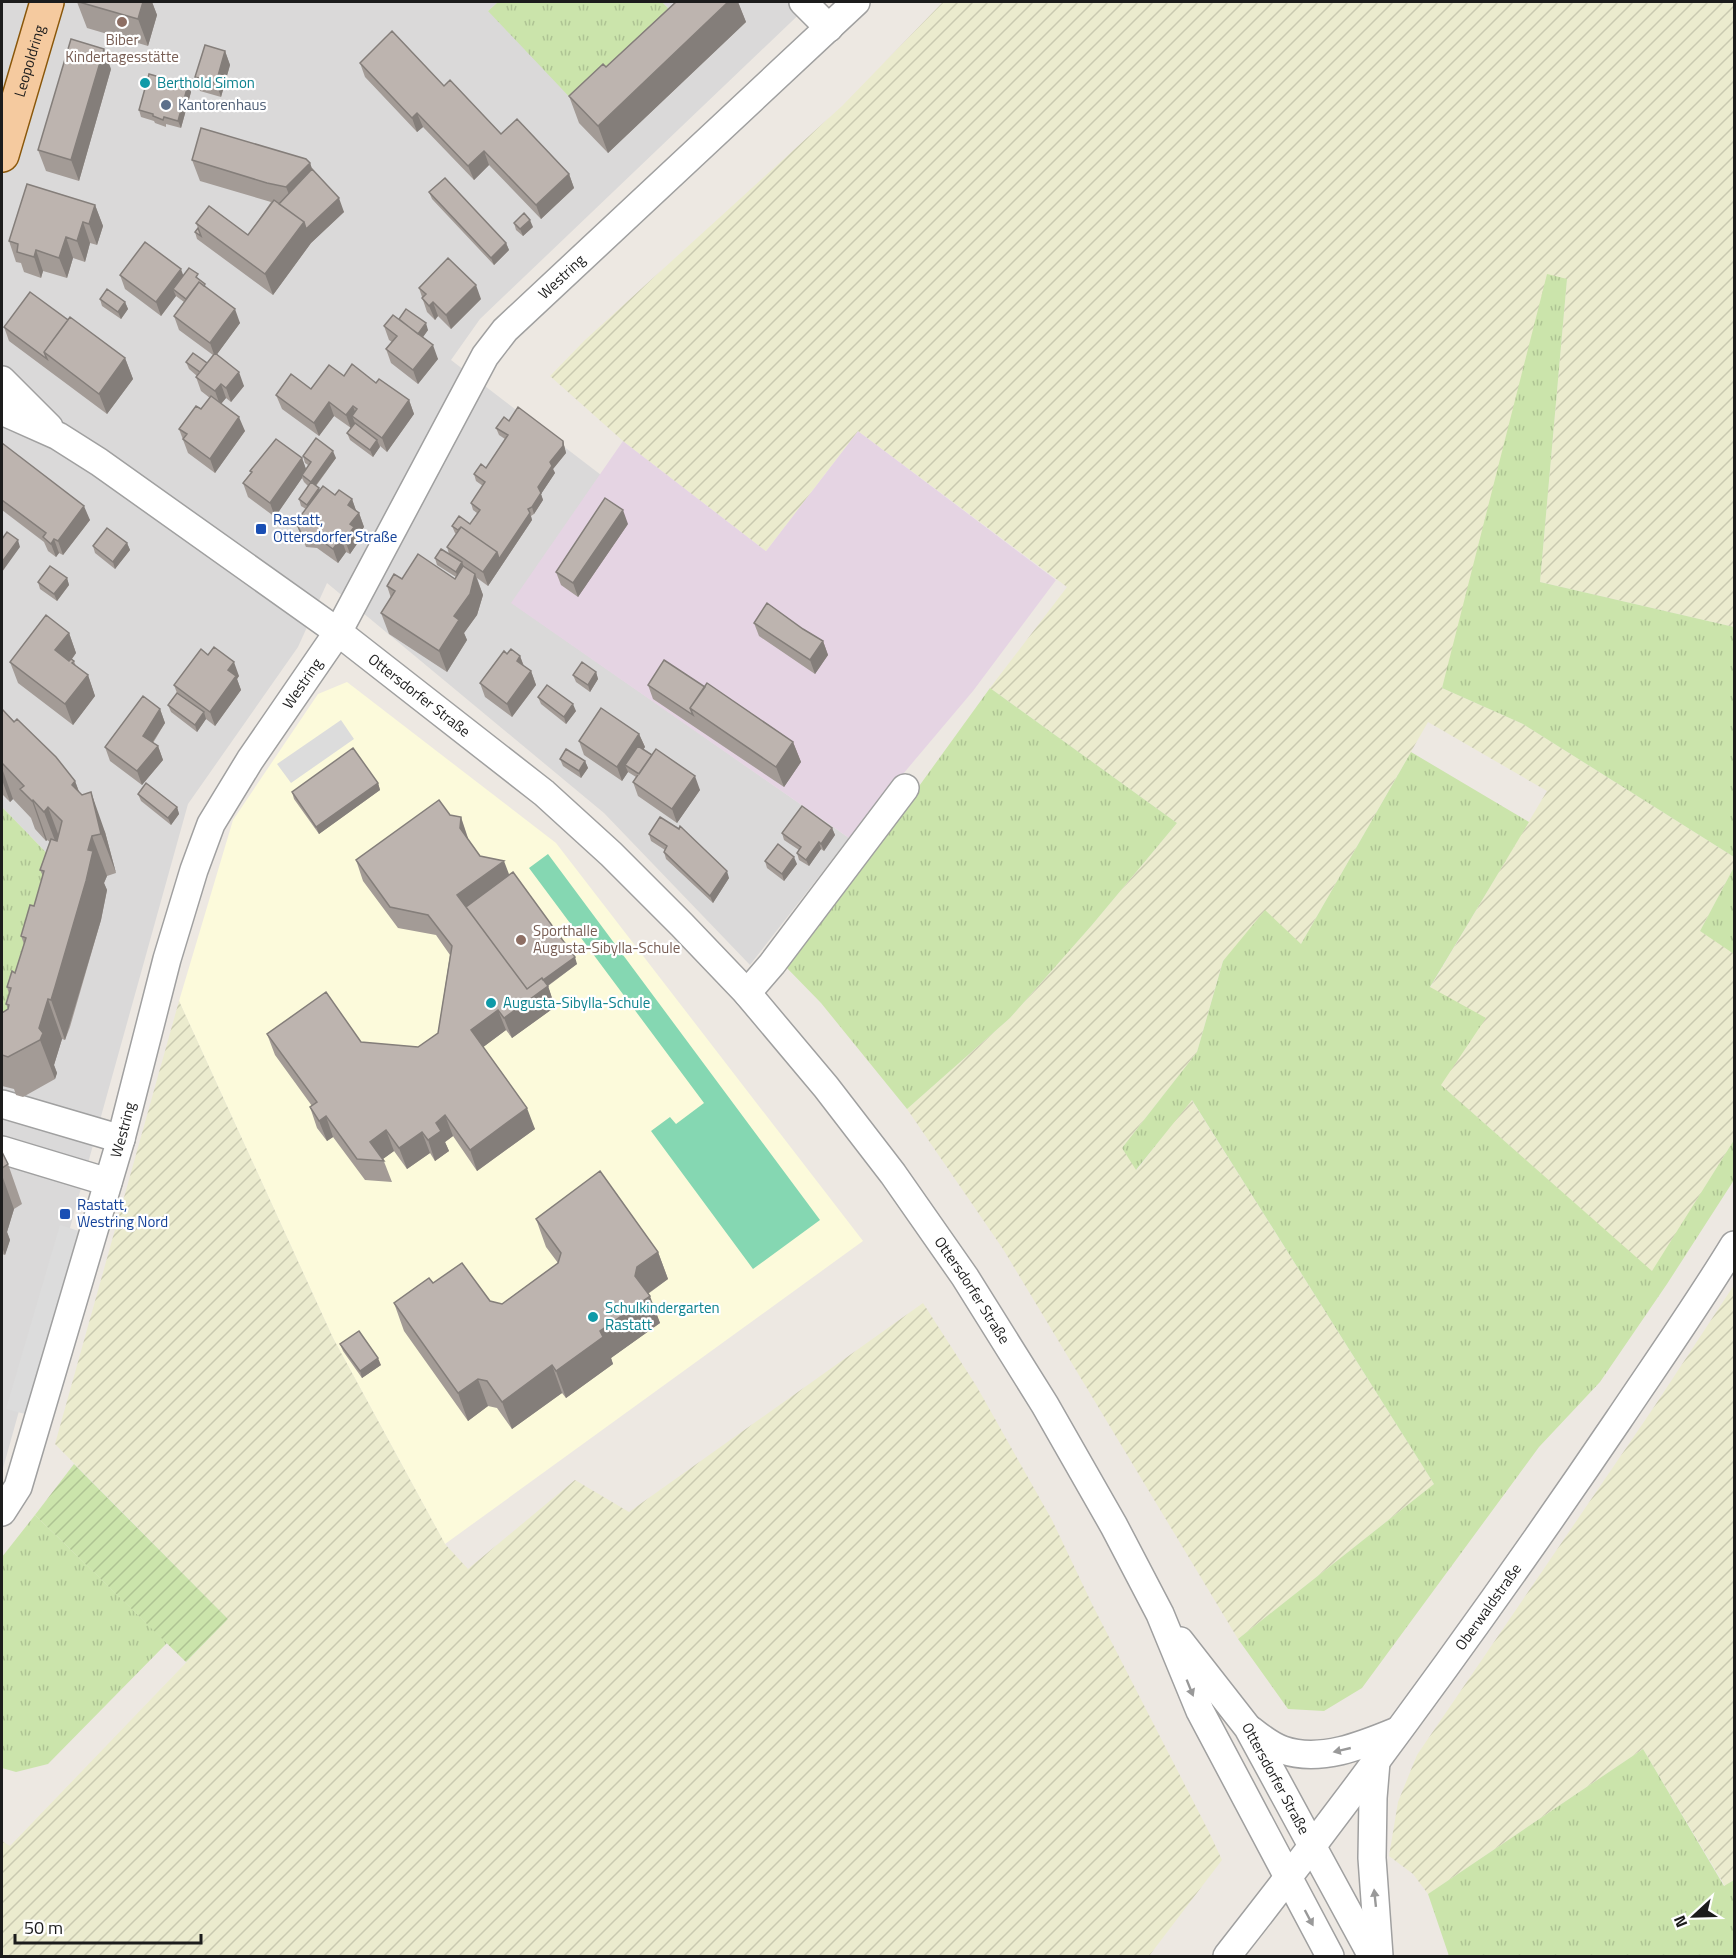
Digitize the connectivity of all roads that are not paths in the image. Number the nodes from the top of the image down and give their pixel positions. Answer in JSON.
{"nodes":[{"id":1,"x":47,"y":2,"type":"edge"},
{"id":2,"x":803,"y":2,"type":"edge"},
{"id":3,"x":856,"y":2,"type":"edge"},
{"id":4,"x":829,"y":28,"type":"junction"},
{"id":5,"x":2,"y":154,"type":"edge"},
{"id":6,"x":2,"y":380,"type":"edge"},
{"id":7,"x":2,"y":411,"type":"edge"},
{"id":8,"x":58,"y":436,"type":"junction"},
{"id":9,"x":338,"y":632,"type":"junction"},
{"id":10,"x":905,"y":788,"type":"dead end"},
{"id":11,"x":747,"y":993,"type":"junction"},
{"id":12,"x":2,"y":1104,"type":"edge"},
{"id":13,"x":121,"y":1139,"type":"junction"},
{"id":14,"x":2,"y":1150,"type":"edge"},
{"id":15,"x":108,"y":1182,"type":"junction"},
{"id":16,"x":1734,"y":1245,"type":"edge"},
{"id":17,"x":2,"y":1512,"type":"edge"},
{"id":18,"x":1160,"y":1614,"type":"junction"},
{"id":19,"x":1248,"y":1728,"type":"junction"},
{"id":20,"x":1397,"y":1731,"type":"junction"},
{"id":21,"x":1376,"y":1762,"type":"junction"},
{"id":22,"x":1312,"y":1848,"type":"junction"},
{"id":23,"x":1288,"y":1879,"type":"junction"},
{"id":24,"x":1227,"y":1956,"type":"edge"},
{"id":25,"x":1330,"y":1956,"type":"edge"},
{"id":26,"x":1372,"y":1956,"type":"edge"},
{"id":27,"x":1379,"y":1956,"type":"edge"}],
"edges":[{"from":1,"to":5,"type":"main road","name":"Leopoldring"},
{"from":2,"to":4,"type":"street"},
{"from":3,"to":4,"type":"street","name":"Westring"},
{"from":4,"to":9,"type":"street","name":"Westring"},
{"from":6,"to":8,"type":"street","name":"Ottersdorfer Straße"},
{"from":7,"to":8,"type":"street","name":"Ottersdorfer Straße"},
{"from":8,"to":9,"type":"street","name":"Ottersdorfer Straße"},
{"from":9,"to":11,"type":"street","name":"Ottersdorfer Straße"},
{"from":9,"to":13,"type":"street","name":"Westring"},
{"from":10,"to":11,"type":"street"},
{"from":11,"to":18,"type":"street","name":"Ottersdorfer Straße"},
{"from":12,"to":13,"type":"street"},
{"from":13,"to":15,"type":"street","name":"Westring"},
{"from":14,"to":15,"type":"street"},
{"from":15,"to":17,"type":"street","name":"Westring"},
{"from":16,"to":20,"type":"street","name":"Oberwaldstraße"},
{"from":18,"to":19,"type":"street","name":"Ottersdorfer Straße"},
{"from":18,"to":23,"type":"street","name":"Ottersdorfer Straße","one_way":true},
{"from":20,"to":19,"type":"street","one_way":true},
{"from":19,"to":22,"type":"street","name":"Ottersdorfer Straße"},
{"from":20,"to":21,"type":"street","name":"Oberwaldstraße"},
{"from":21,"to":22,"type":"street","name":"Oberwaldstraße"},
{"from":27,"to":21,"type":"street","one_way":true},
{"from":22,"to":23,"type":"street","name":"Oberwaldstraße"},
{"from":22,"to":26,"type":"street","name":"Ottersdorfer Straße"},
{"from":23,"to":24,"type":"street","name":"Oberwaldstraße"},
{"from":23,"to":25,"type":"street","name":"Ottersdorfer Straße","one_way":true}]}
